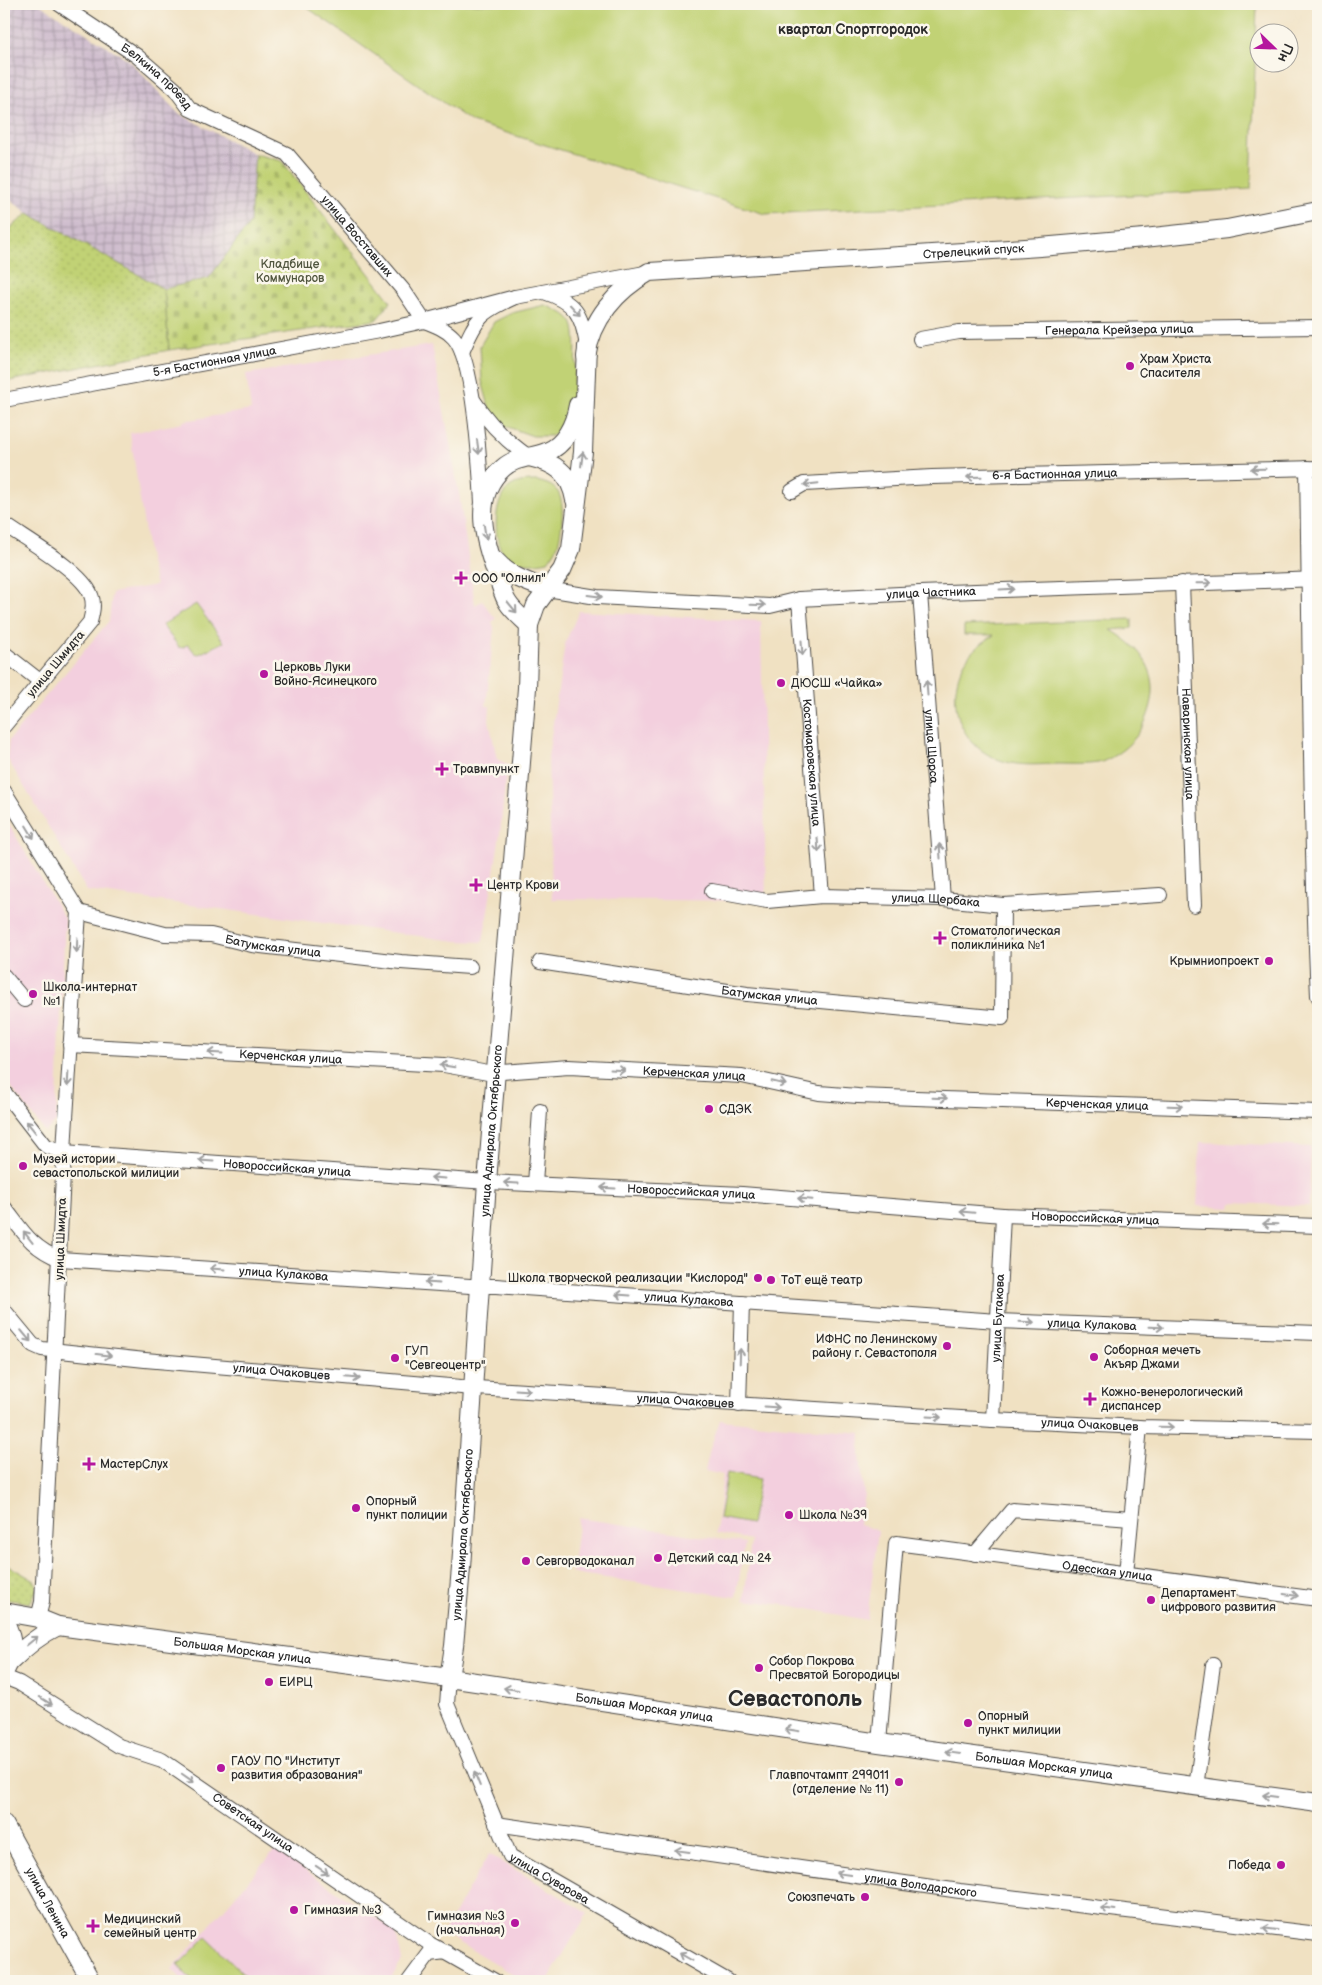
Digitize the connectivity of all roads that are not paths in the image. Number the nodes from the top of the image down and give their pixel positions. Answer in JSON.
{"nodes":[{"id":1,"x":59,"y":4,"type":"edge"},
{"id":2,"x":287,"y":154,"type":"joint"},
{"id":3,"x":1318,"y":212,"type":"edge"},
{"id":4,"x":649,"y":272,"type":"junction"},
{"id":5,"x":541,"y":291,"type":"junction"},
{"id":6,"x":514,"y":297,"type":"junction"},
{"id":7,"x":424,"y":321,"type":"junction"},
{"id":8,"x":1318,"y":327,"type":"edge"},
{"id":9,"x":920,"y":339,"type":"dead end"},
{"id":10,"x":587,"y":346,"type":"junction"},
{"id":11,"x":462,"y":352,"type":"junction"},
{"id":12,"x":472,"y":399,"type":"junction"},
{"id":13,"x":4,"y":400,"type":"edge"},
{"id":14,"x":529,"y":456,"type":"junction"},
{"id":15,"x":1313,"y":468,"type":"edge"},
{"id":16,"x":792,"y":490,"type":"dead end"},
{"id":17,"x":576,"y":508,"type":"junction"},
{"id":18,"x":482,"y":510,"type":"junction"},
{"id":19,"x":4,"y":524,"type":"edge"},
{"id":20,"x":489,"y":553,"type":"junction"},
{"id":21,"x":1314,"y":580,"type":"edge"},
{"id":22,"x":1182,"y":583,"type":"junction"},
{"id":23,"x":547,"y":589,"type":"junction"},
{"id":24,"x":920,"y":593,"type":"junction"},
{"id":25,"x":800,"y":599,"type":"junction"},
{"id":26,"x":529,"y":625,"type":"junction"},
{"id":27,"x":4,"y":653,"type":"edge"},
{"id":28,"x":1314,"y":665,"type":"edge"},
{"id":29,"x":41,"y":682,"type":"junction"},
{"id":30,"x":4,"y":726,"type":"edge"},
{"id":31,"x":1314,"y":766,"type":"edge"},
{"id":32,"x":4,"y":791,"type":"edge"},
{"id":33,"x":712,"y":891,"type":"dead end"},
{"id":34,"x":1160,"y":895,"type":"dead end"},
{"id":35,"x":822,"y":896,"type":"junction"},
{"id":36,"x":943,"y":899,"type":"junction"},
{"id":37,"x":1003,"y":905,"type":"junction"},
{"id":38,"x":1194,"y":905,"type":"dead end"},
{"id":39,"x":1316,"y":908,"type":"edge"},
{"id":40,"x":79,"y":912,"type":"junction"},
{"id":41,"x":540,"y":962,"type":"dead end"},
{"id":42,"x":470,"y":967,"type":"dead end"},
{"id":43,"x":4,"y":976,"type":"edge"},
{"id":44,"x":1318,"y":996,"type":"edge"},
{"id":45,"x":24,"y":1000,"type":"dead end"},
{"id":46,"x":70,"y":1045,"type":"junction"},
{"id":47,"x":496,"y":1074,"type":"junction"},
{"id":48,"x":4,"y":1092,"type":"edge"},
{"id":49,"x":540,"y":1111,"type":"dead end"},
{"id":50,"x":1318,"y":1112,"type":"edge"},
{"id":51,"x":64,"y":1152,"type":"junction"},
{"id":52,"x":487,"y":1182,"type":"junction"},
{"id":53,"x":535,"y":1184,"type":"junction"},
{"id":54,"x":4,"y":1207,"type":"edge"},
{"id":55,"x":1002,"y":1215,"type":"junction"},
{"id":56,"x":1318,"y":1226,"type":"edge"},
{"id":57,"x":60,"y":1259,"type":"junction"},
{"id":58,"x":480,"y":1286,"type":"junction"},
{"id":59,"x":742,"y":1303,"type":"junction"},
{"id":60,"x":4,"y":1310,"type":"edge"},
{"id":61,"x":998,"y":1321,"type":"junction"},
{"id":62,"x":1318,"y":1333,"type":"edge"},
{"id":63,"x":56,"y":1350,"type":"junction"},
{"id":64,"x":474,"y":1387,"type":"junction"},
{"id":65,"x":739,"y":1405,"type":"junction"},
{"id":66,"x":993,"y":1420,"type":"junction"},
{"id":67,"x":1140,"y":1427,"type":"junction"},
{"id":68,"x":1318,"y":1431,"type":"edge"},
{"id":69,"x":1131,"y":1518,"type":"junction"},
{"id":70,"x":975,"y":1554,"type":"junction"},
{"id":71,"x":1126,"y":1574,"type":"junction"},
{"id":72,"x":1318,"y":1598,"type":"edge"},
{"id":73,"x":4,"y":1612,"type":"edge"},
{"id":74,"x":38,"y":1618,"type":"junction"},
{"id":75,"x":4,"y":1621,"type":"edge"},
{"id":76,"x":58,"y":1626,"type":"junction"},
{"id":77,"x":1213,"y":1665,"type":"dead end"},
{"id":78,"x":6,"y":1671,"type":"edge"},
{"id":79,"x":449,"y":1678,"type":"junction"},
{"id":80,"x":879,"y":1743,"type":"junction"},
{"id":81,"x":1196,"y":1787,"type":"junction"},
{"id":82,"x":1318,"y":1803,"type":"edge"},
{"id":83,"x":4,"y":1824,"type":"edge"},
{"id":84,"x":496,"y":1824,"type":"junction"},
{"id":85,"x":1318,"y":1934,"type":"edge"},
{"id":86,"x":446,"y":1952,"type":"junction"},
{"id":87,"x":91,"y":1981,"type":"edge"},
{"id":88,"x":409,"y":1981,"type":"edge"},
{"id":89,"x":495,"y":1981,"type":"edge"},
{"id":90,"x":728,"y":1981,"type":"edge"}],
"edges":[{"from":1,"to":2,"type":"street","name":"Белкина проезд"},
{"from":2,"to":7,"type":"street","name":"улица Восставших"},
{"from":3,"to":4,"type":"main road","name":"Стрелецкий спуск"},
{"from":4,"to":5,"type":"street"},
{"from":4,"to":10,"type":"main road","name":"Стрелецкий спуск"},
{"from":5,"to":6,"type":"street"},
{"from":5,"to":10,"type":"street","one_way":true},
{"from":6,"to":7,"type":"street","name":"5-я Бастионная улица"},
{"from":6,"to":11,"type":"street"},
{"from":7,"to":11,"type":"street"},
{"from":7,"to":13,"type":"street","name":"5-я Бастионная улица"},
{"from":8,"to":9,"type":"street","name":"Генерала Крейзера улица"},
{"from":10,"to":14,"type":"main road"},
{"from":17,"to":10,"type":"main road","one_way":true},
{"from":11,"to":12,"type":"street"},
{"from":12,"to":14,"type":"street"},
{"from":12,"to":18,"type":"street","one_way":true},
{"from":14,"to":17,"type":"main road"},
{"from":14,"to":18,"type":"main road"},
{"from":15,"to":16,"type":"street","name":"6-я Бастионная улица","one_way":true},
{"from":15,"to":21,"type":"street"},
{"from":17,"to":23,"type":"main road"},
{"from":18,"to":20,"type":"main road","one_way":true},
{"from":19,"to":29,"type":"street","name":"улица Шмидта"},
{"from":20,"to":23,"type":"main road"},
{"from":20,"to":26,"type":"main road","one_way":true},
{"from":22,"to":21,"type":"street","name":"улица Частника","one_way":true},
{"from":21,"to":28,"type":"street"},
{"from":24,"to":22,"type":"street","name":"улица Частника","one_way":true},
{"from":22,"to":38,"type":"street","name":"Наваринская улица"},
{"from":23,"to":25,"type":"street","name":"улица Частника","one_way":true},
{"from":23,"to":26,"type":"main road","name":"улица Адмирала Октябрьского"},
{"from":24,"to":25,"type":"street","name":"улица Частника"},
{"from":36,"to":24,"type":"street","name":"улица Щорса","one_way":true},
{"from":25,"to":35,"type":"street","name":"Костомаровская улица","one_way":true},
{"from":26,"to":47,"type":"main road","name":"улица Адмирала Октябрьского"},
{"from":27,"to":29,"type":"street"},
{"from":28,"to":31,"type":"street"},
{"from":29,"to":30,"type":"street","name":"улица Шмидта"},
{"from":31,"to":39,"type":"street"},
{"from":32,"to":40,"type":"street","one_way":true},
{"from":33,"to":35,"type":"street","name":"улица Щербака"},
{"from":34,"to":37,"type":"street","name":"улица Щербака"},
{"from":35,"to":36,"type":"street","name":"улица Щербака"},
{"from":36,"to":37,"type":"street","name":"улица Щербака"},
{"from":37,"to":41,"type":"street","name":"Батумская улица"},
{"from":39,"to":44,"type":"street"},
{"from":40,"to":42,"type":"street","name":"Батумская улица"},
{"from":40,"to":46,"type":"street","name":"улица Шмидта","one_way":true},
{"from":43,"to":45,"type":"street"},
{"from":47,"to":46,"type":"street","name":"Керченская улица","one_way":true},
{"from":46,"to":51,"type":"street","name":"улица Шмидта","one_way":true},
{"from":47,"to":50,"type":"street","name":"Керченская улица","one_way":true},
{"from":47,"to":52,"type":"main road","name":"улица Адмирала Октябрьского"},
{"from":51,"to":48,"type":"street","one_way":true},
{"from":49,"to":53,"type":"street"},
{"from":52,"to":51,"type":"street","name":"Новороссийская улица","one_way":true},
{"from":51,"to":57,"type":"street","name":"улица Шмидта"},
{"from":53,"to":52,"type":"street","name":"Новороссийская улица","one_way":true},
{"from":52,"to":58,"type":"main road","name":"улица Адмирала Октябрьского"},
{"from":55,"to":53,"type":"street","name":"Новороссийская улица","one_way":true},
{"from":57,"to":54,"type":"street","one_way":true},
{"from":56,"to":55,"type":"street","name":"Новороссийская улица","one_way":true},
{"from":55,"to":61,"type":"street","name":"улица Бутакова"},
{"from":58,"to":57,"type":"street","name":"улица Кулакова","one_way":true},
{"from":57,"to":63,"type":"street","name":"улица Шмидта"},
{"from":59,"to":58,"type":"street","name":"улица Кулакова","one_way":true},
{"from":58,"to":64,"type":"main road","name":"улица Адмирала Октябрьского"},
{"from":59,"to":61,"type":"street","name":"улица Кулакова"},
{"from":65,"to":59,"type":"street","one_way":true},
{"from":60,"to":63,"type":"street","name":"улица Очаковцев","one_way":true},
{"from":61,"to":62,"type":"street","name":"улица Кулакова","one_way":true},
{"from":61,"to":66,"type":"street","name":"улица Бутакова"},
{"from":63,"to":64,"type":"street","name":"улица Очаковцев","one_way":true},
{"from":63,"to":74,"type":"street","name":"улица Шмидта"},
{"from":64,"to":65,"type":"street","name":"улица Очаковцев","one_way":true},
{"from":64,"to":79,"type":"main road","name":"улица Адмирала Октябрьского"},
{"from":65,"to":66,"type":"street","name":"улица Очаковцев","one_way":true},
{"from":66,"to":67,"type":"street","name":"улица Очаковцев"},
{"from":67,"to":68,"type":"street","name":"улица Очаковцев","one_way":true},
{"from":67,"to":69,"type":"street"},
{"from":69,"to":70,"type":"street"},
{"from":69,"to":71,"type":"street"},
{"from":70,"to":71,"type":"street","name":"Одесская улица"},
{"from":70,"to":80,"type":"street","name":"Одесская улица"},
{"from":71,"to":72,"type":"street","name":"Одесская улица","one_way":true},
{"from":73,"to":74,"type":"main road","name":"Большая Морская улица"},
{"from":74,"to":76,"type":"main road","name":"Большая Морская улица"},
{"from":75,"to":78,"type":"main road"},
{"from":78,"to":76,"type":"main road","one_way":true},
{"from":76,"to":79,"type":"main road","name":"Большая Морская улица"},
{"from":77,"to":81,"type":"street"},
{"from":78,"to":86,"type":"street","name":"Советская улица","one_way":true},
{"from":80,"to":79,"type":"main road","name":"Большая Морская улица","one_way":true},
{"from":84,"to":79,"type":"street","name":"улица Суворова","one_way":true},
{"from":81,"to":80,"type":"main road","name":"Большая Морская улица","one_way":true},
{"from":82,"to":81,"type":"main road","name":"Большая Морская улица","one_way":true},
{"from":83,"to":87,"type":"main road","name":"улица Ленина"},
{"from":85,"to":84,"type":"street","name":"улица Володарского","one_way":true},
{"from":90,"to":84,"type":"street","name":"улица Суворова","one_way":true},
{"from":86,"to":88,"type":"street"},
{"from":86,"to":89,"type":"street","name":"Советская улица"}]}
